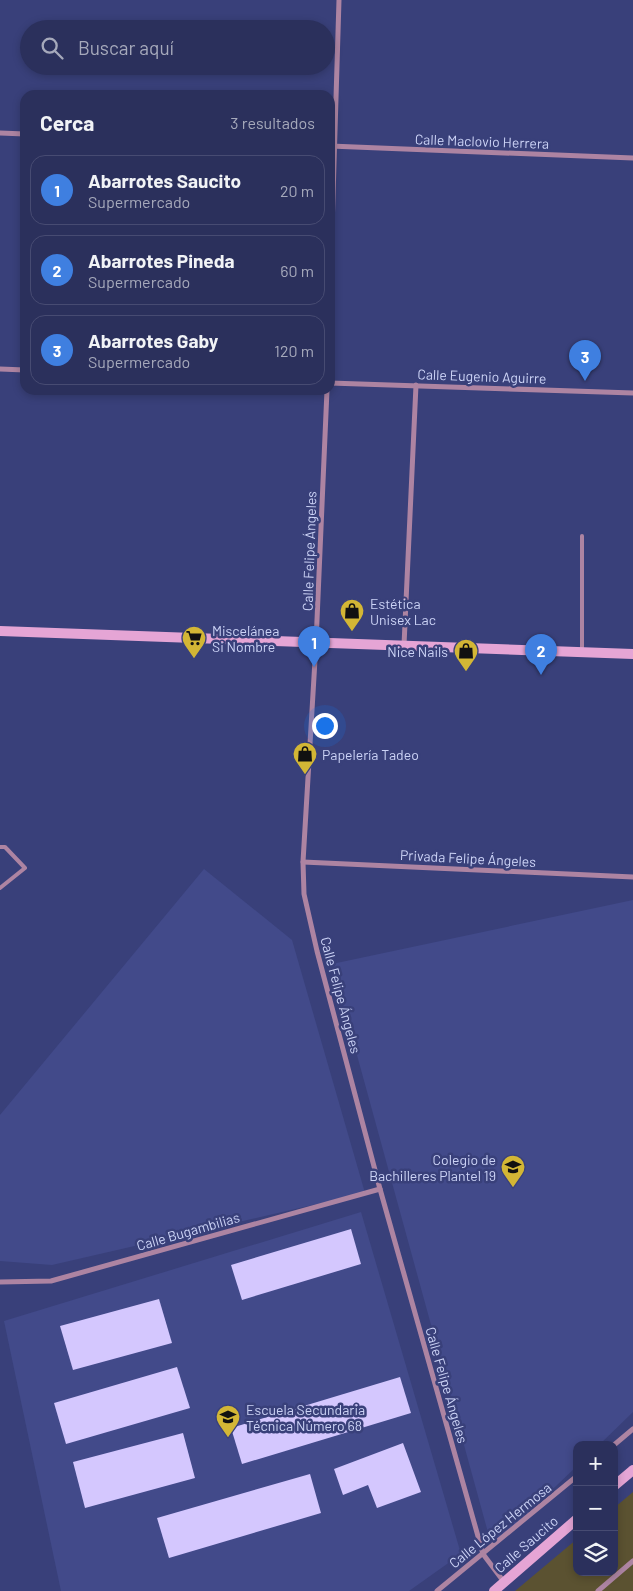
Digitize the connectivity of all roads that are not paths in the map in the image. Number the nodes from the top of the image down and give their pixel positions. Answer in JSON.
{"nodes":[{"id":1,"x":339,"y":0,"type":"edge"},
{"id":2,"x":335,"y":97,"type":"edge"},
{"id":3,"x":0,"y":133,"type":"edge"},
{"id":4,"x":20,"y":134,"type":"edge"},
{"id":5,"x":335,"y":146,"type":"edge"},
{"id":6,"x":633,"y":158,"type":"edge"},
{"id":7,"x":0,"y":369,"type":"edge"},
{"id":8,"x":20,"y":370,"type":"edge"},
{"id":9,"x":335,"y":383,"type":"edge"},
{"id":10,"x":416,"y":385,"type":"junction"},
{"id":11,"x":633,"y":393,"type":"edge"},
{"id":12,"x":327,"y":395,"type":"edge"},
{"id":13,"x":582,"y":536,"type":"dead end"},
{"id":14,"x":0,"y":631,"type":"edge"},
{"id":15,"x":316,"y":643,"type":"junction"},
{"id":16,"x":404,"y":645,"type":"junction"},
{"id":17,"x":582,"y":652,"type":"junction"},
{"id":18,"x":633,"y":654,"type":"edge"},
{"id":19,"x":0,"y":848,"type":"edge"},
{"id":20,"x":303,"y":862,"type":"junction"},
{"id":21,"x":633,"y":877,"type":"edge"},
{"id":22,"x":0,"y":888,"type":"edge"},
{"id":23,"x":380,"y":1188,"type":"junction"},
{"id":24,"x":0,"y":1282,"type":"edge"},
{"id":25,"x":633,"y":1430,"type":"edge"},
{"id":26,"x":618,"y":1442,"type":"edge"},
{"id":27,"x":633,"y":1470,"type":"edge"},
{"id":28,"x":573,"y":1479,"type":"edge"},
{"id":29,"x":618,"y":1483,"type":"edge"},
{"id":30,"x":573,"y":1522,"type":"edge"},
{"id":31,"x":483,"y":1554,"type":"junction"},
{"id":32,"x":633,"y":1561,"type":"edge"},
{"id":33,"x":504,"y":1582,"type":"junction"},
{"id":34,"x":437,"y":1591,"type":"edge"},
{"id":35,"x":494,"y":1591,"type":"edge"},
{"id":36,"x":598,"y":1591,"type":"edge"}],
"edges":[{"from":1,"to":2,"type":"street"},
{"from":3,"to":4,"type":"street"},
{"from":5,"to":6,"type":"street","name":"Calle Maclovio Herrera"},
{"from":7,"to":8,"type":"street"},
{"from":9,"to":10,"type":"street","name":"Calle Eugenio Aguirre"},
{"from":10,"to":11,"type":"street","name":"Calle Eugenio Aguirre"},
{"from":10,"to":16,"type":"street"},
{"from":12,"to":15,"type":"street","name":"Calle Felipe Ángeles"},
{"from":13,"to":17,"type":"lane"},
{"from":14,"to":15,"type":"street"},
{"from":15,"to":16,"type":"street"},
{"from":15,"to":20,"type":"street","name":"Calle Felipe Ángeles"},
{"from":16,"to":17,"type":"street"},
{"from":17,"to":18,"type":"street"},
{"from":19,"to":22,"type":"lane"},
{"from":20,"to":21,"type":"street","name":"Privada Felipe Ángeles"},
{"from":20,"to":23,"type":"street","name":"Calle Felipe Ángeles"},
{"from":23,"to":24,"type":"street","name":"Calle Bugambilias"},
{"from":23,"to":31,"type":"street","name":"Calle Felipe Ángeles"},
{"from":25,"to":26,"type":"street"},
{"from":27,"to":29,"type":"street"},
{"from":28,"to":31,"type":"street","name":"Calle López Hermosa"},
{"from":30,"to":33,"type":"street","name":"Calle Saucito"},
{"from":31,"to":33,"type":"street","name":"Calle Felipe Ángeles"},
{"from":31,"to":34,"type":"street","name":"Calle López Hermosa"},
{"from":32,"to":36,"type":"street"},
{"from":33,"to":35,"type":"street","name":"Calle Saucito"}]}
